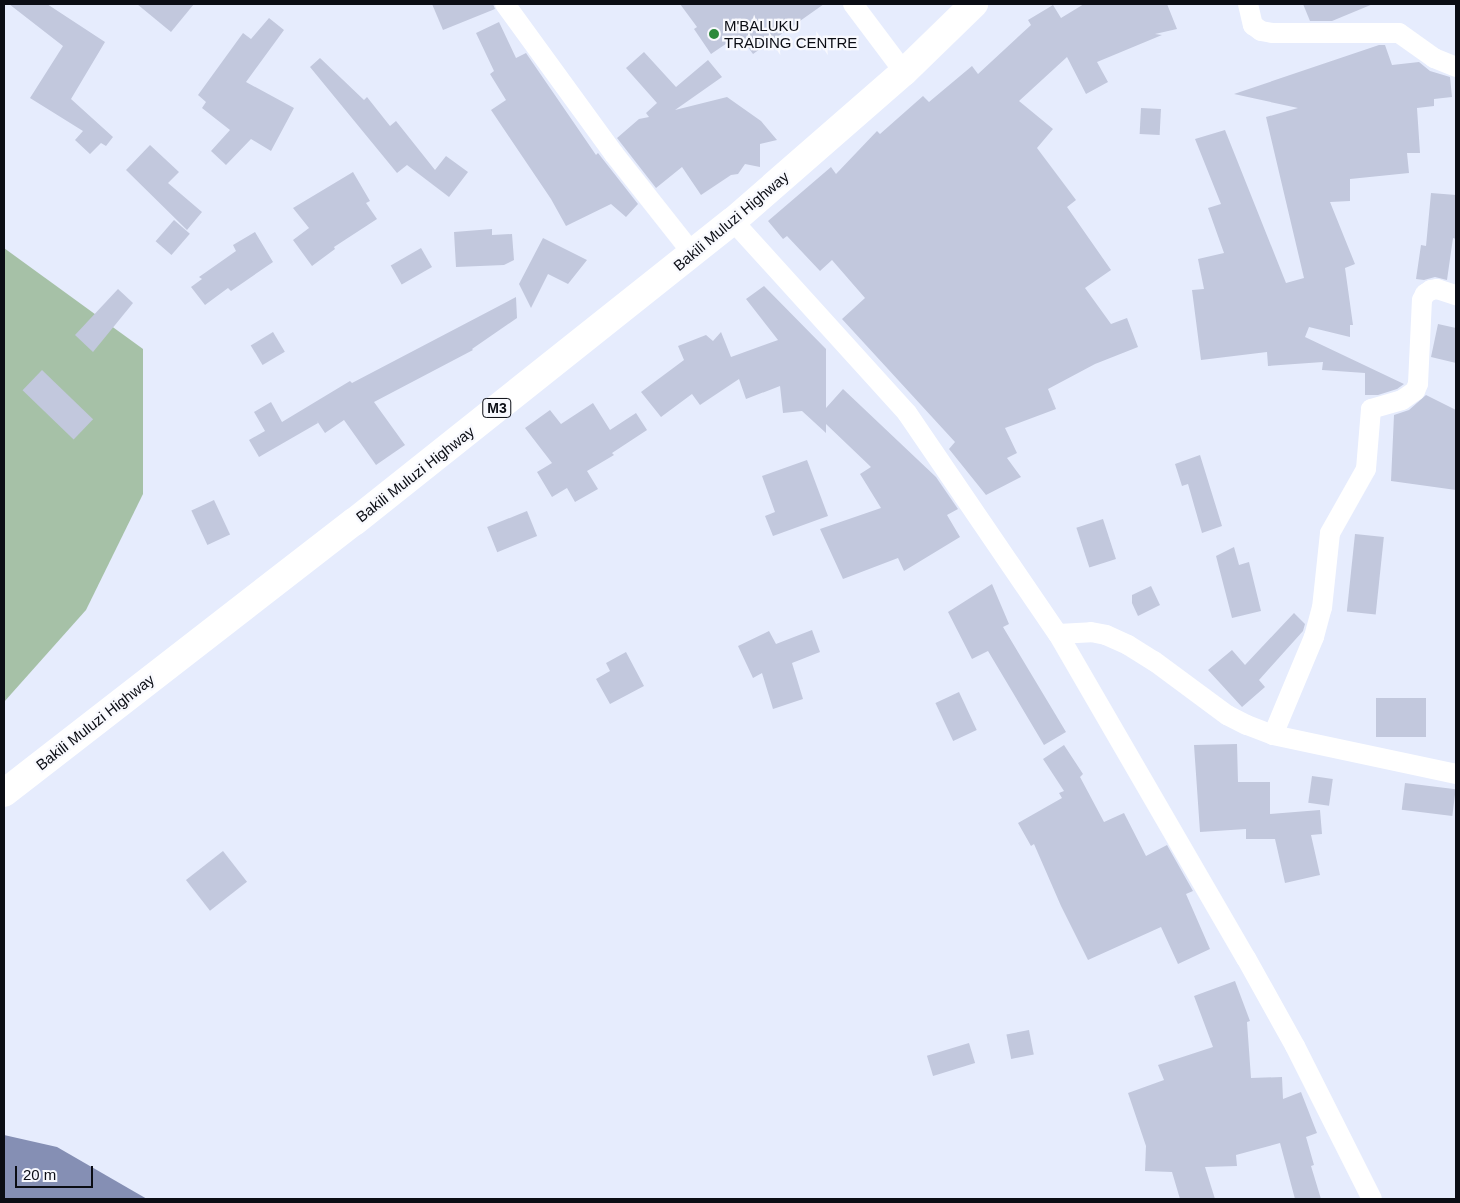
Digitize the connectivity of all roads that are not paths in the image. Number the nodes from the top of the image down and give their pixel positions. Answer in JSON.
{"nodes":[{"id":1,"x":505,"y":4,"type":"edge"},
{"id":2,"x":853,"y":4,"type":"edge"},
{"id":3,"x":974,"y":4,"type":"edge"},
{"id":4,"x":1248,"y":4,"type":"edge"},
{"id":5,"x":1456,"y":67,"type":"edge"},
{"id":6,"x":904,"y":72,"type":"junction"},
{"id":7,"x":733,"y":221,"type":"junction"},
{"id":8,"x":693,"y":254,"type":"junction"},
{"id":9,"x":1456,"y":294,"type":"edge"},
{"id":10,"x":1058,"y":634,"type":"junction"},
{"id":11,"x":1273,"y":735,"type":"junction"},
{"id":12,"x":1456,"y":774,"type":"edge"},
{"id":13,"x":4,"y":793,"type":"edge"},
{"id":14,"x":1372,"y":1199,"type":"edge"}],
"edges":[{"from":1,"to":8,"type":"street"},
{"from":2,"to":6,"type":"street"},
{"from":3,"to":6,"type":"highway","name":"Bakili Muluzi Highway","number":"M3"},
{"from":4,"to":5,"type":"street"},
{"from":6,"to":7,"type":"highway","name":"Bakili Muluzi Highway","number":"M3"},
{"from":7,"to":8,"type":"highway","name":"Bakili Muluzi Highway","number":"M3"},
{"from":7,"to":10,"type":"street"},
{"from":8,"to":13,"type":"highway","name":"Bakili Muluzi Highway","number":"M3"},
{"from":9,"to":11,"type":"street"},
{"from":10,"to":11,"type":"street"},
{"from":10,"to":14,"type":"street"},
{"from":11,"to":12,"type":"street"}]}
